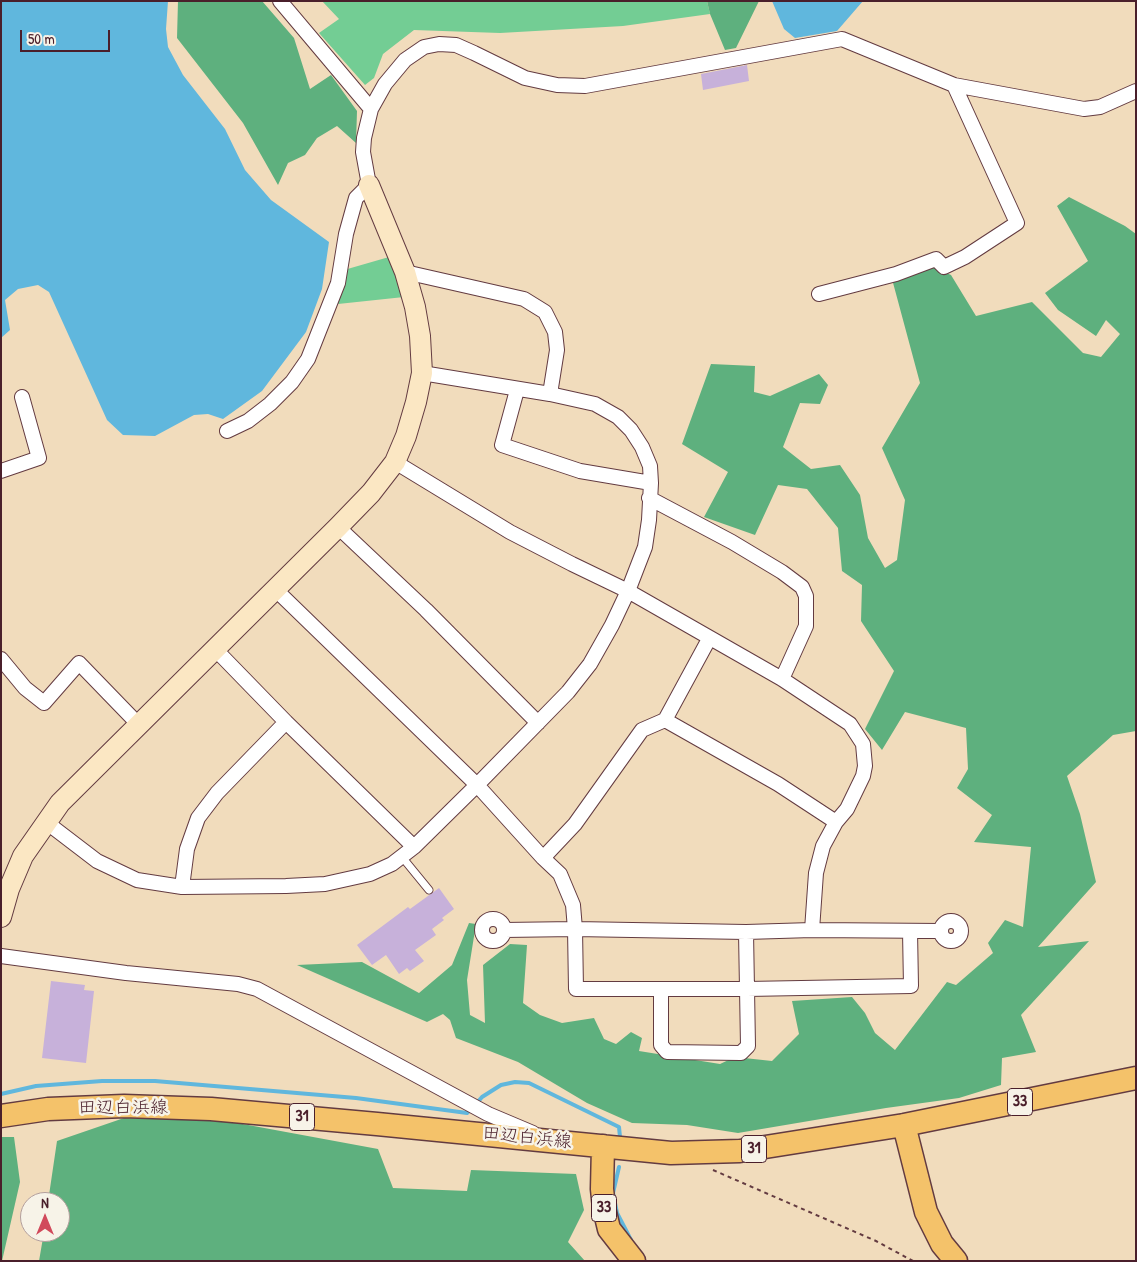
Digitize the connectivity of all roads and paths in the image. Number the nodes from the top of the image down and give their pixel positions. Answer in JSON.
{"nodes":[{"id":1,"x":280,"y":1,"type":"edge"},
{"id":2,"x":954,"y":85,"type":"junction"},
{"id":3,"x":1136,"y":91,"type":"edge"},
{"id":4,"x":371,"y":109,"type":"junction"},
{"id":5,"x":369,"y":185,"type":"junction"},
{"id":6,"x":405,"y":272,"type":"junction"},
{"id":7,"x":819,"y":294,"type":"dead end"},
{"id":8,"x":422,"y":373,"type":"junction"},
{"id":9,"x":517,"y":390,"type":"junction"},
{"id":10,"x":550,"y":394,"type":"junction"},
{"id":11,"x":22,"y":397,"type":"dead end"},
{"id":12,"x":227,"y":431,"type":"dead end"},
{"id":13,"x":395,"y":462,"type":"junction"},
{"id":14,"x":1,"y":471,"type":"edge"},
{"id":15,"x":651,"y":483,"type":"junction"},
{"id":16,"x":649,"y":498,"type":"junction"},
{"id":17,"x":338,"y":527,"type":"junction"},
{"id":18,"x":276,"y":590,"type":"junction"},
{"id":19,"x":628,"y":591,"type":"junction"},
{"id":20,"x":709,"y":639,"type":"junction"},
{"id":21,"x":215,"y":649,"type":"junction"},
{"id":22,"x":1,"y":659,"type":"edge"},
{"id":23,"x":782,"y":680,"type":"junction"},
{"id":24,"x":666,"y":720,"type":"junction"},
{"id":25,"x":286,"y":722,"type":"junction"},
{"id":26,"x":538,"y":722,"type":"junction"},
{"id":27,"x":140,"y":726,"type":"junction"},
{"id":28,"x":478,"y":785,"type":"junction"},
{"id":29,"x":46,"y":822,"type":"junction"},
{"id":30,"x":836,"y":822,"type":"junction"},
{"id":31,"x":414,"y":847,"type":"junction"},
{"id":32,"x":402,"y":856,"type":"junction"},
{"id":33,"x":543,"y":858,"type":"junction"},
{"id":34,"x":182,"y":887,"type":"junction"},
{"id":35,"x":429,"y":890,"type":"dead end"},
{"id":36,"x":1,"y":917,"type":"edge"},
{"id":37,"x":575,"y":929,"type":"junction"},
{"id":38,"x":504,"y":930,"type":"dead end"},
{"id":39,"x":812,"y":930,"type":"junction"},
{"id":40,"x":910,"y":931,"type":"junction"},
{"id":41,"x":941,"y":931,"type":"dead end"},
{"id":42,"x":746,"y":932,"type":"junction"},
{"id":43,"x":1,"y":956,"type":"edge"},
{"id":44,"x":661,"y":989,"type":"junction"},
{"id":45,"x":747,"y":989,"type":"junction"},
{"id":46,"x":1136,"y":1078,"type":"edge"},
{"id":47,"x":1,"y":1116,"type":"edge"},
{"id":48,"x":904,"y":1125,"type":"junction"},
{"id":49,"x":550,"y":1140,"type":"junction"},
{"id":50,"x":603,"y":1146,"type":"junction"},
{"id":51,"x":707,"y":1168,"type":"dead end"},
{"id":52,"x":634,"y":1261,"type":"edge"},
{"id":53,"x":914,"y":1261,"type":"edge"},
{"id":54,"x":956,"y":1261,"type":"edge"}],
"edges":[{"from":1,"to":4,"type":"street"},
{"from":2,"to":3,"type":"street"},
{"from":2,"to":4,"type":"street"},
{"from":2,"to":7,"type":"street"},
{"from":4,"to":5,"type":"street"},
{"from":5,"to":6,"type":"street"},
{"from":5,"to":12,"type":"street"},
{"from":6,"to":8,"type":"street"},
{"from":6,"to":10,"type":"street"},
{"from":8,"to":9,"type":"street"},
{"from":8,"to":13,"type":"street"},
{"from":9,"to":10,"type":"street"},
{"from":9,"to":15,"type":"street"},
{"from":10,"to":15,"type":"street"},
{"from":11,"to":14,"type":"street"},
{"from":13,"to":17,"type":"street"},
{"from":13,"to":19,"type":"street"},
{"from":15,"to":16,"type":"street"},
{"from":16,"to":19,"type":"street"},
{"from":16,"to":23,"type":"street"},
{"from":17,"to":18,"type":"street"},
{"from":17,"to":26,"type":"street"},
{"from":18,"to":21,"type":"street"},
{"from":18,"to":28,"type":"street"},
{"from":19,"to":20,"type":"street"},
{"from":19,"to":26,"type":"street"},
{"from":20,"to":23,"type":"street"},
{"from":20,"to":24,"type":"street"},
{"from":21,"to":25,"type":"street"},
{"from":21,"to":27,"type":"street"},
{"from":22,"to":27,"type":"street"},
{"from":23,"to":30,"type":"street"},
{"from":24,"to":30,"type":"street"},
{"from":24,"to":33,"type":"street"},
{"from":25,"to":31,"type":"street"},
{"from":25,"to":34,"type":"street"},
{"from":26,"to":28,"type":"street"},
{"from":27,"to":29,"type":"street"},
{"from":28,"to":31,"type":"street"},
{"from":28,"to":33,"type":"street"},
{"from":29,"to":34,"type":"street"},
{"from":29,"to":36,"type":"street"},
{"from":30,"to":39,"type":"street"},
{"from":31,"to":32,"type":"street"},
{"from":32,"to":34,"type":"street"},
{"from":32,"to":35,"type":"lane"},
{"from":33,"to":37,"type":"street"},
{"from":37,"to":38,"type":"street"},
{"from":37,"to":42,"type":"street"},
{"from":37,"to":44,"type":"street"},
{"from":39,"to":40,"type":"street"},
{"from":39,"to":42,"type":"street"},
{"from":40,"to":41,"type":"street"},
{"from":40,"to":45,"type":"street"},
{"from":42,"to":45,"type":"street"},
{"from":43,"to":49,"type":"street"},
{"from":44,"to":45,"type":"street"},
{"from":44,"to":45,"type":"street"},
{"from":46,"to":48,"type":"main road","number":"33"},
{"from":47,"to":49,"type":"main road","name":"田辺白浜線","number":"31"},
{"from":48,"to":50,"type":"main road","name":"田辺白浜線","number":"31"},
{"from":48,"to":54,"type":"main road"},
{"from":49,"to":50,"type":"main road","name":"田辺白浜線","number":"31"},
{"from":50,"to":52,"type":"main road","number":"33"},
{"from":51,"to":53,"type":"path"}]}
